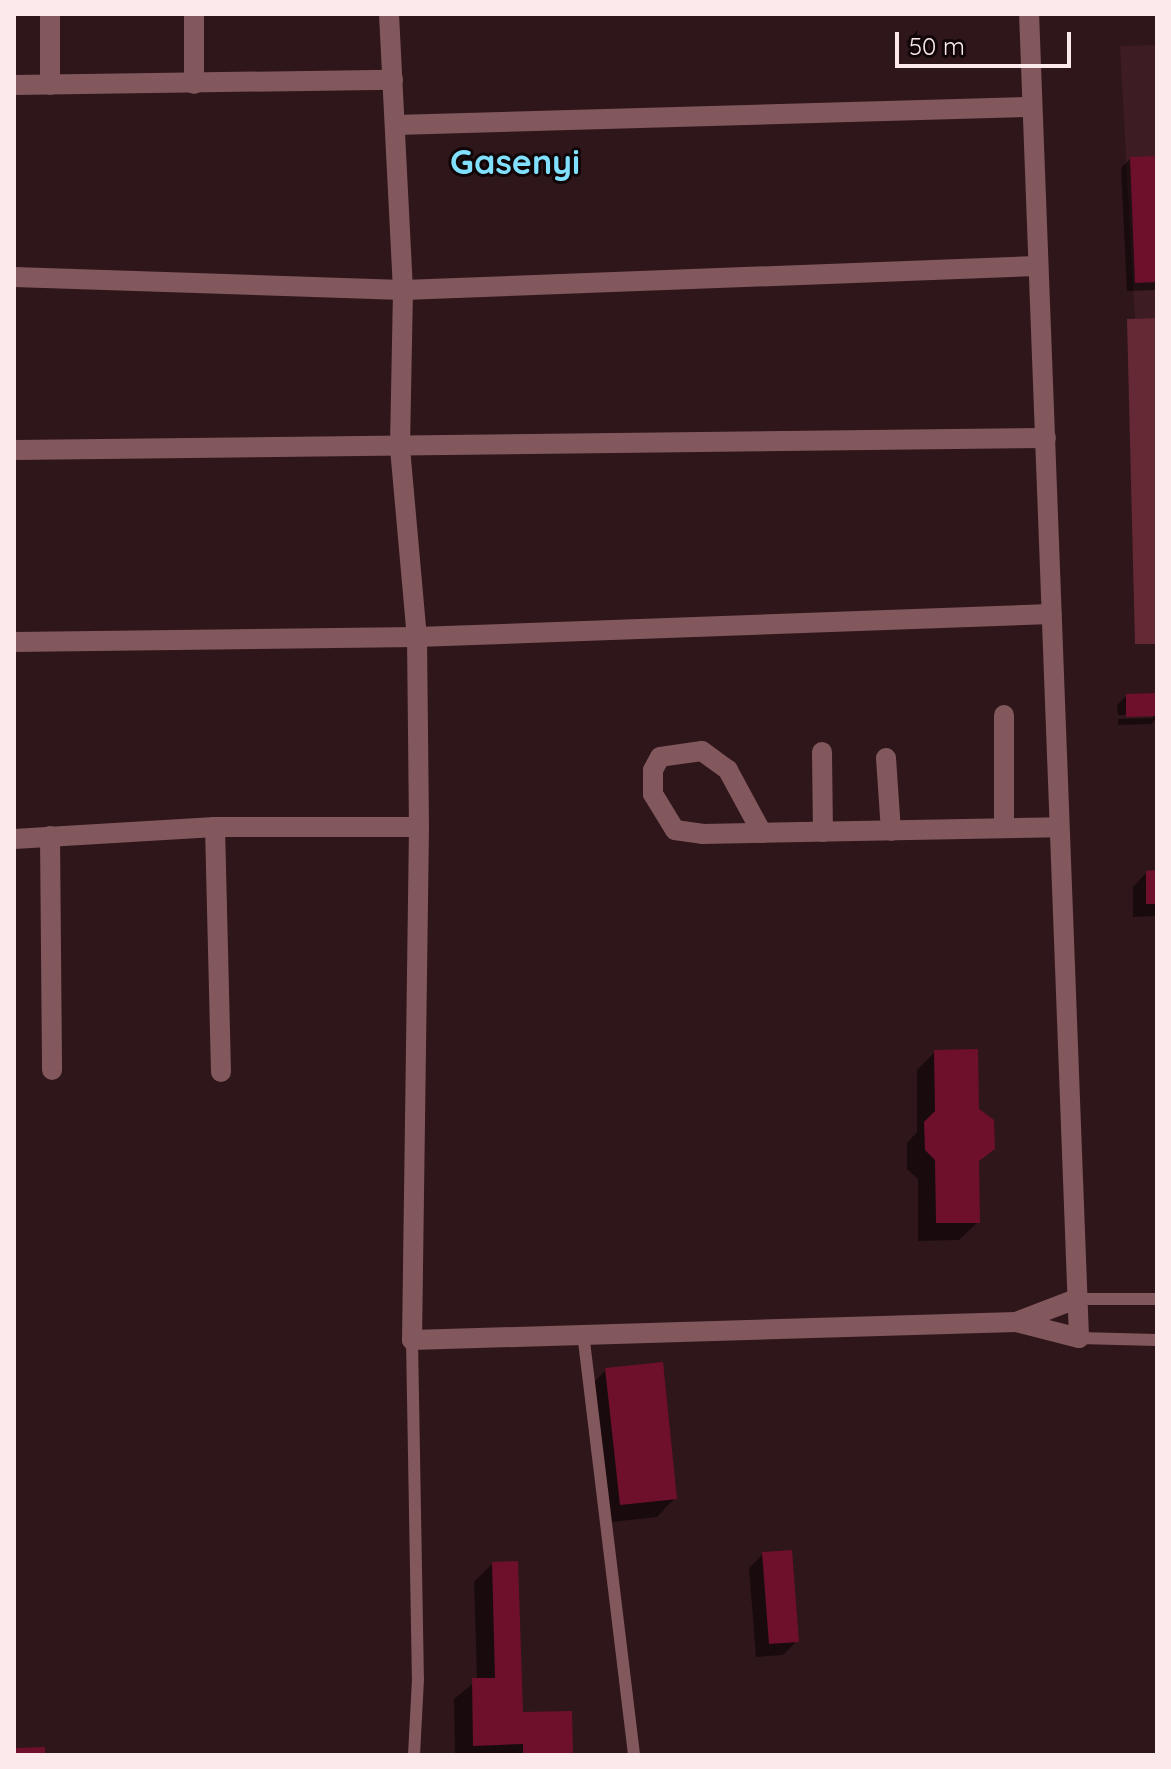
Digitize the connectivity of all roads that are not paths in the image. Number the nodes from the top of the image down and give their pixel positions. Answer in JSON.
{"nodes":[{"id":1,"x":50,"y":14,"type":"edge"},
{"id":2,"x":194,"y":14,"type":"edge"},
{"id":3,"x":389,"y":14,"type":"edge"},
{"id":4,"x":1029,"y":14,"type":"edge"},
{"id":5,"x":393,"y":80,"type":"junction"},
{"id":6,"x":194,"y":84,"type":"junction"},
{"id":7,"x":14,"y":85,"type":"edge"},
{"id":8,"x":50,"y":85,"type":"junction"},
{"id":9,"x":1029,"y":107,"type":"junction"},
{"id":10,"x":395,"y":125,"type":"junction"},
{"id":11,"x":1037,"y":266,"type":"junction"},
{"id":12,"x":14,"y":277,"type":"edge"},
{"id":13,"x":403,"y":290,"type":"junction"},
{"id":14,"x":1046,"y":438,"type":"junction"},
{"id":15,"x":400,"y":448,"type":"junction"},
{"id":16,"x":14,"y":450,"type":"edge"},
{"id":17,"x":1052,"y":614,"type":"junction"},
{"id":18,"x":417,"y":637,"type":"junction"},
{"id":19,"x":14,"y":642,"type":"edge"},
{"id":20,"x":1004,"y":715,"type":"dead end"},
{"id":21,"x":822,"y":752,"type":"dead end"},
{"id":22,"x":886,"y":758,"type":"dead end"},
{"id":23,"x":215,"y":827,"type":"junction"},
{"id":24,"x":419,"y":827,"type":"junction"},
{"id":25,"x":1059,"y":827,"type":"junction"},
{"id":26,"x":1004,"y":828,"type":"junction"},
{"id":27,"x":891,"y":831,"type":"junction"},
{"id":28,"x":823,"y":832,"type":"junction"},
{"id":29,"x":762,"y":833,"type":"junction"},
{"id":30,"x":50,"y":836,"type":"junction"},
{"id":31,"x":14,"y":839,"type":"edge"},
{"id":32,"x":52,"y":1070,"type":"dead end"},
{"id":33,"x":221,"y":1072,"type":"dead end"},
{"id":34,"x":1076,"y":1299,"type":"junction"},
{"id":35,"x":1157,"y":1299,"type":"edge"},
{"id":36,"x":1016,"y":1322,"type":"junction"},
{"id":37,"x":583,"y":1333,"type":"junction"},
{"id":38,"x":1079,"y":1338,"type":"junction"},
{"id":39,"x":412,"y":1340,"type":"junction"},
{"id":40,"x":1157,"y":1340,"type":"edge"},
{"id":41,"x":414,"y":1755,"type":"edge"},
{"id":42,"x":634,"y":1755,"type":"edge"}],
"edges":[{"from":1,"to":8,"type":"street"},
{"from":2,"to":6,"type":"street"},
{"from":3,"to":5,"type":"street"},
{"from":4,"to":9,"type":"street"},
{"from":5,"to":6,"type":"street"},
{"from":5,"to":10,"type":"street"},
{"from":6,"to":8,"type":"street"},
{"from":7,"to":8,"type":"street"},
{"from":9,"to":10,"type":"street"},
{"from":9,"to":11,"type":"street"},
{"from":10,"to":13,"type":"street"},
{"from":11,"to":13,"type":"street"},
{"from":11,"to":14,"type":"street"},
{"from":12,"to":13,"type":"street"},
{"from":13,"to":15,"type":"street"},
{"from":14,"to":15,"type":"street"},
{"from":14,"to":17,"type":"street"},
{"from":15,"to":16,"type":"street"},
{"from":15,"to":18,"type":"street"},
{"from":17,"to":18,"type":"street"},
{"from":17,"to":25,"type":"street"},
{"from":18,"to":19,"type":"street"},
{"from":18,"to":24,"type":"street"},
{"from":20,"to":26,"type":"street"},
{"from":21,"to":28,"type":"street"},
{"from":22,"to":27,"type":"street"},
{"from":23,"to":24,"type":"street"},
{"from":23,"to":30,"type":"street"},
{"from":23,"to":33,"type":"street"},
{"from":24,"to":39,"type":"street"},
{"from":25,"to":26,"type":"street"},
{"from":25,"to":34,"type":"street"},
{"from":26,"to":27,"type":"street"},
{"from":27,"to":28,"type":"street"},
{"from":28,"to":29,"type":"street"},
{"from":29,"to":29,"type":"street"},
{"from":30,"to":31,"type":"street"},
{"from":30,"to":32,"type":"street"},
{"from":34,"to":35,"type":"lane"},
{"from":34,"to":36,"type":"street"},
{"from":34,"to":38,"type":"street"},
{"from":36,"to":37,"type":"street"},
{"from":36,"to":38,"type":"street"},
{"from":37,"to":39,"type":"street"},
{"from":37,"to":42,"type":"lane"},
{"from":38,"to":40,"type":"lane"},
{"from":39,"to":41,"type":"lane"}]}
